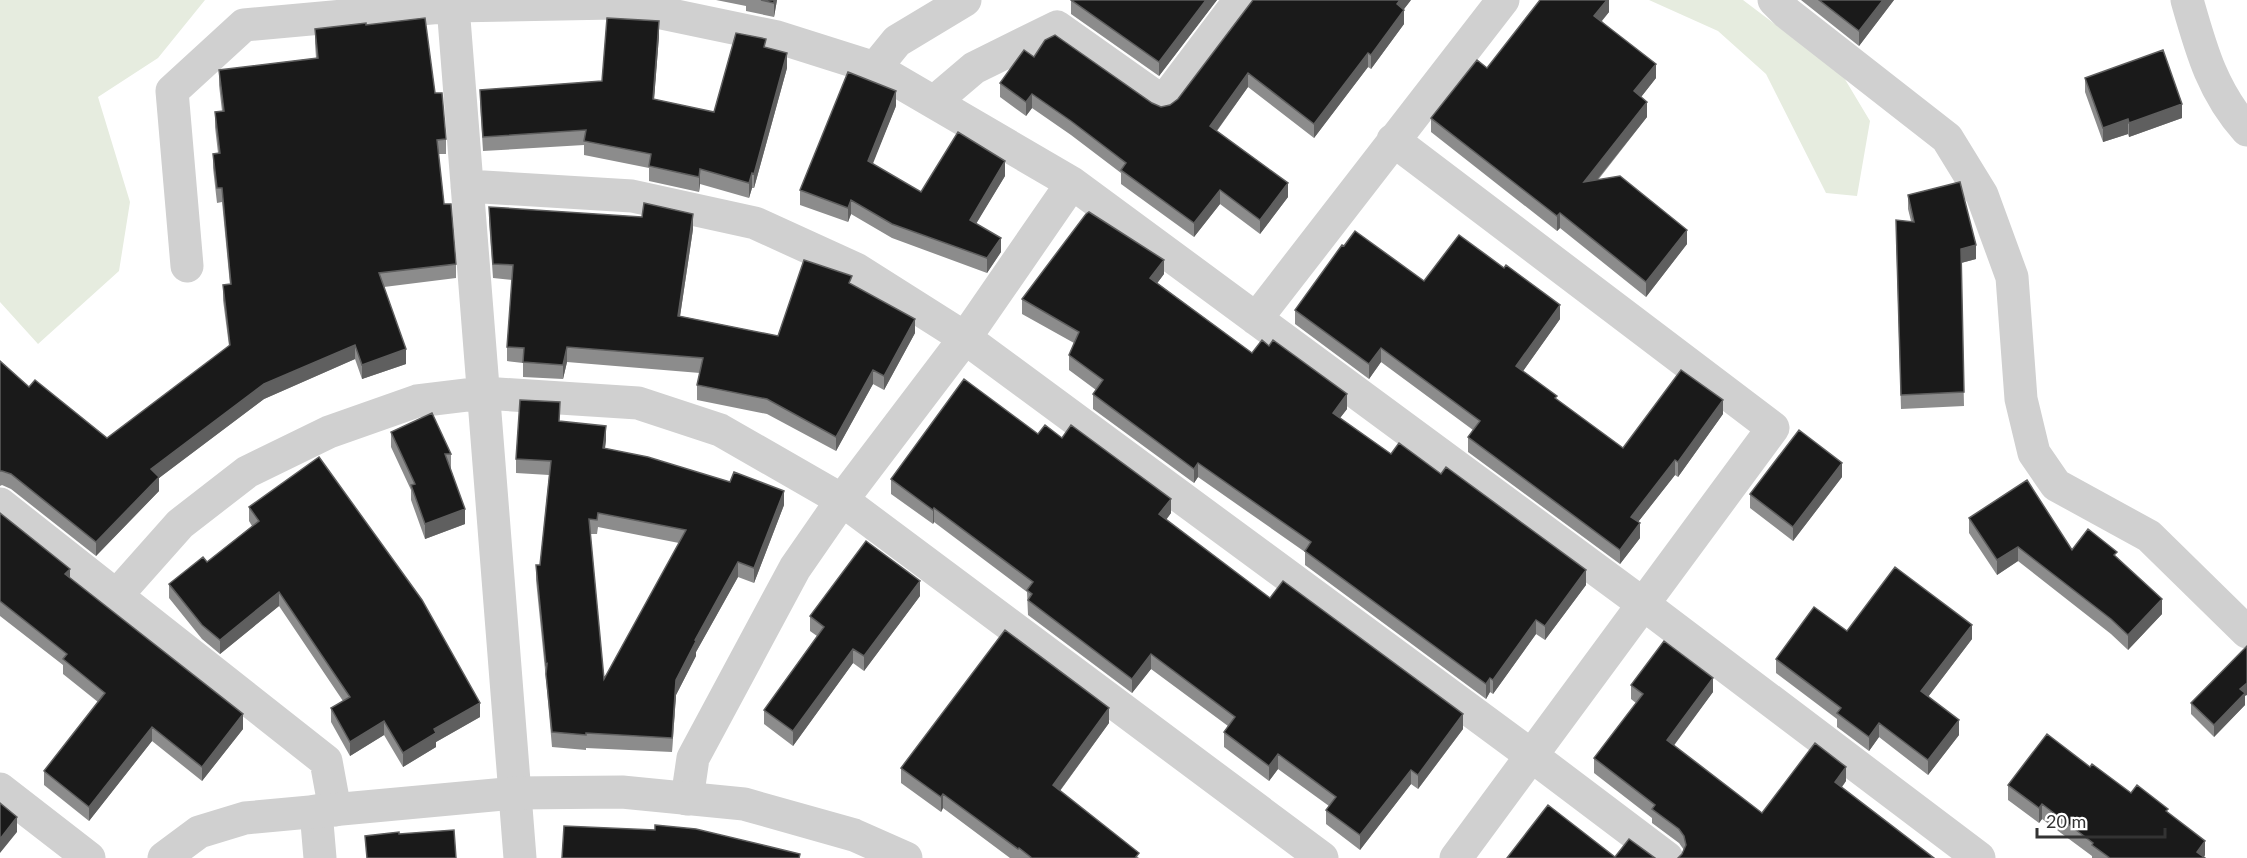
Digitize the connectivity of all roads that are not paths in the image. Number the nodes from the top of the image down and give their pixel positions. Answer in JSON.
{"nodes":[{"id":1,"x":965,"y":0,"type":"edge"},
{"id":2,"x":1240,"y":0,"type":"edge"},
{"id":3,"x":1503,"y":0,"type":"edge"},
{"id":4,"x":1774,"y":0,"type":"edge"},
{"id":5,"x":2187,"y":0,"type":"edge"},
{"id":6,"x":453,"y":6,"type":"junction"},
{"id":7,"x":875,"y":68,"type":"junction"},
{"id":8,"x":934,"y":102,"type":"junction"},
{"id":9,"x":2247,"y":130,"type":"edge"},
{"id":10,"x":1393,"y":140,"type":"junction"},
{"id":11,"x":1071,"y":183,"type":"junction"},
{"id":12,"x":467,"y":186,"type":"junction"},
{"id":13,"x":187,"y":266,"type":"dead end"},
{"id":14,"x":1256,"y":319,"type":"junction"},
{"id":15,"x":965,"y":338,"type":"junction"},
{"id":16,"x":483,"y":393,"type":"junction"},
{"id":17,"x":842,"y":500,"type":"junction"},
{"id":18,"x":0,"y":504,"type":"edge"},
{"id":19,"x":116,"y":596,"type":"junction"},
{"id":20,"x":1643,"y":604,"type":"junction"},
{"id":21,"x":2247,"y":632,"type":"edge"},
{"id":22,"x":1532,"y":756,"type":"junction"},
{"id":23,"x":0,"y":789,"type":"edge"},
{"id":24,"x":515,"y":793,"type":"junction"},
{"id":25,"x":687,"y":799,"type":"junction"},
{"id":26,"x":326,"y":811,"type":"junction"},
{"id":27,"x":89,"y":858,"type":"edge"},
{"id":28,"x":164,"y":858,"type":"edge"},
{"id":29,"x":320,"y":858,"type":"edge"},
{"id":30,"x":520,"y":858,"type":"edge"},
{"id":31,"x":906,"y":858,"type":"edge"},
{"id":32,"x":1322,"y":858,"type":"edge"},
{"id":33,"x":1456,"y":858,"type":"edge"},
{"id":34,"x":1667,"y":858,"type":"edge"},
{"id":35,"x":1979,"y":858,"type":"edge"}],
"edges":[{"from":1,"to":7,"type":"street"},
{"from":2,"to":8,"type":"street"},
{"from":3,"to":10,"type":"street"},
{"from":4,"to":21,"type":"street"},
{"from":5,"to":9,"type":"street"},
{"from":6,"to":7,"type":"street"},
{"from":6,"to":12,"type":"street"},
{"from":6,"to":13,"type":"street"},
{"from":7,"to":8,"type":"street"},
{"from":8,"to":11,"type":"street"},
{"from":10,"to":14,"type":"street"},
{"from":10,"to":20,"type":"street"},
{"from":11,"to":14,"type":"street"},
{"from":11,"to":15,"type":"street"},
{"from":12,"to":15,"type":"street"},
{"from":12,"to":16,"type":"street"},
{"from":14,"to":20,"type":"street"},
{"from":15,"to":17,"type":"street"},
{"from":15,"to":22,"type":"street"},
{"from":16,"to":17,"type":"street"},
{"from":16,"to":19,"type":"street"},
{"from":16,"to":24,"type":"street"},
{"from":17,"to":25,"type":"street"},
{"from":17,"to":32,"type":"street"},
{"from":18,"to":19,"type":"street"},
{"from":19,"to":26,"type":"street"},
{"from":20,"to":22,"type":"street"},
{"from":20,"to":35,"type":"street"},
{"from":22,"to":33,"type":"street"},
{"from":22,"to":34,"type":"street"},
{"from":23,"to":27,"type":"street"},
{"from":24,"to":25,"type":"street"},
{"from":24,"to":26,"type":"street"},
{"from":24,"to":30,"type":"street"},
{"from":25,"to":31,"type":"street"},
{"from":26,"to":28,"type":"street"},
{"from":26,"to":29,"type":"street"}]}
